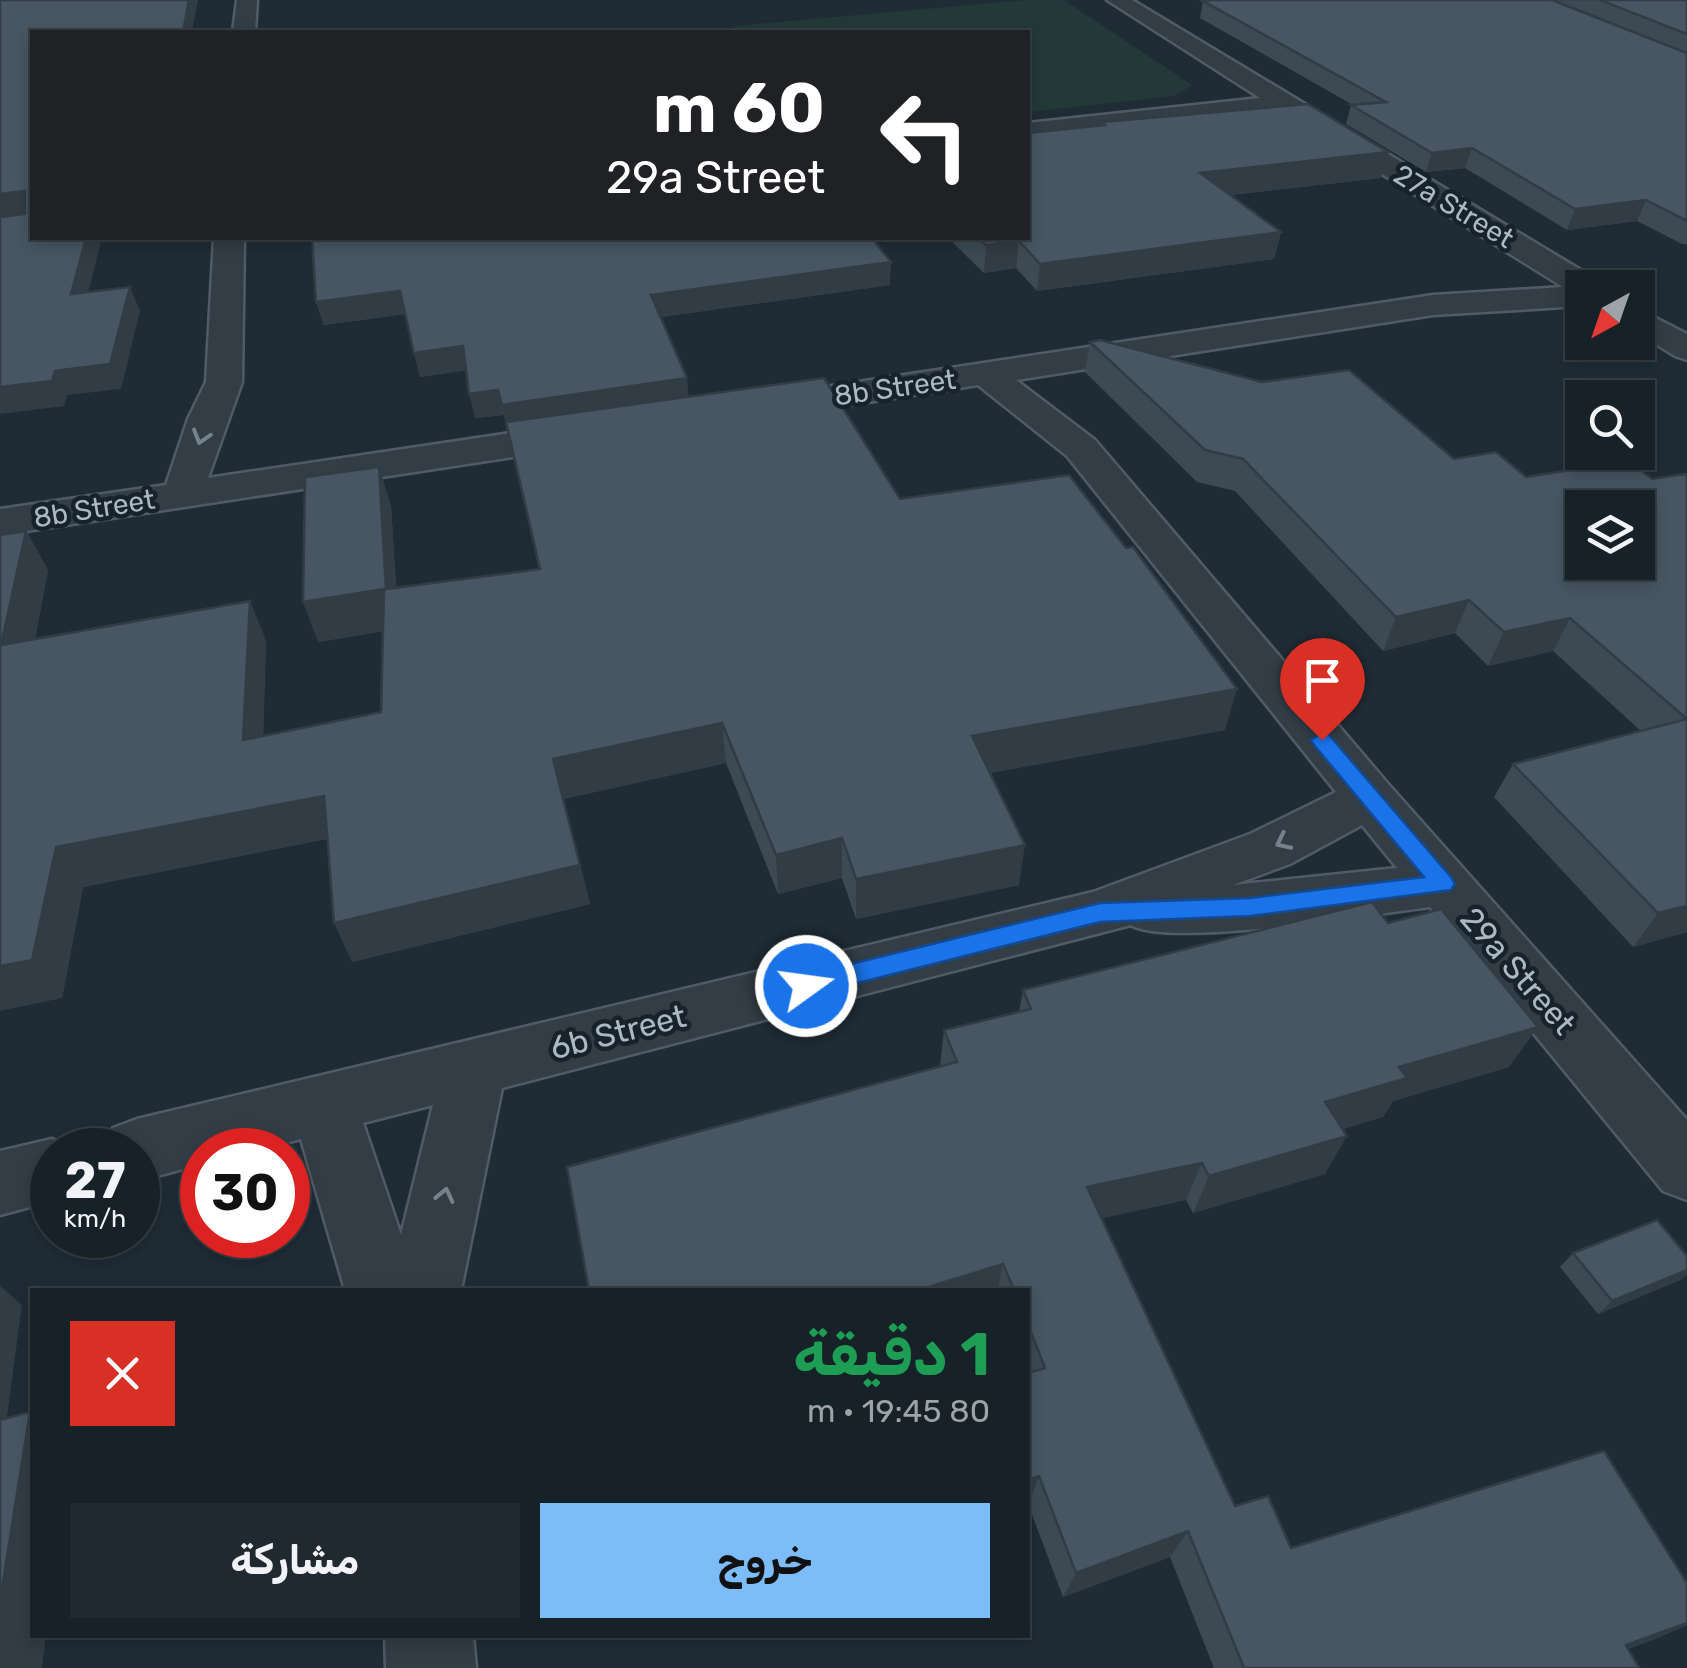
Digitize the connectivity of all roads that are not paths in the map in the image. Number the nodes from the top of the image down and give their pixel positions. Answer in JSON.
{"nodes":[{"id":1,"x":247,"y":0,"type":"edge"},
{"id":2,"x":1117,"y":0,"type":"edge"},
{"id":3,"x":244,"y":30,"type":"edge"},
{"id":4,"x":1285,"y":103,"type":"junction"},
{"id":5,"x":1030,"y":131,"type":"edge"},
{"id":6,"x":229,"y":240,"type":"edge"},
{"id":7,"x":1565,"y":278,"type":"edge"},
{"id":8,"x":1565,"y":287,"type":"edge"},
{"id":9,"x":1655,"y":329,"type":"edge"},
{"id":10,"x":1687,"y":349,"type":"edge"},
{"id":11,"x":1058,"y":363,"type":"junction"},
{"id":12,"x":986,"y":374,"type":"junction"},
{"id":13,"x":224,"y":382,"type":"junction"},
{"id":14,"x":722,"y":413,"type":"edge"},
{"id":15,"x":628,"y":427,"type":"edge"},
{"id":16,"x":1081,"y":448,"type":"junction"},
{"id":17,"x":246,"y":454,"type":"junction"},
{"id":18,"x":183,"y":494,"type":"junction"},
{"id":19,"x":0,"y":522,"type":"edge"},
{"id":20,"x":1370,"y":798,"type":"junction"},
{"id":21,"x":1443,"y":884,"type":"junction"},
{"id":22,"x":1100,"y":913,"type":"junction"},
{"id":23,"x":474,"y":1068,"type":"junction"},
{"id":24,"x":324,"y":1104,"type":"junction"},
{"id":25,"x":160,"y":1144,"type":"edge"},
{"id":26,"x":1687,"y":1169,"type":"edge"},
{"id":27,"x":30,"y":1176,"type":"edge"},
{"id":28,"x":0,"y":1183,"type":"edge"},
{"id":29,"x":381,"y":1288,"type":"edge"},
{"id":30,"x":424,"y":1288,"type":"edge"},
{"id":31,"x":429,"y":1638,"type":"edge"},
{"id":32,"x":432,"y":1668,"type":"edge"}],
"edges":[{"from":1,"to":3,"type":"street"},
{"from":2,"to":4,"type":"street","name":"27a Street"},
{"from":4,"to":5,"type":"street"},
{"from":4,"to":7,"type":"street","name":"27a Street"},
{"from":6,"to":13,"type":"street"},
{"from":8,"to":11,"type":"street","name":"8b Street"},
{"from":9,"to":10,"type":"street"},
{"from":11,"to":12,"type":"street","name":"8b Street"},
{"from":11,"to":16,"type":"street","name":"29a Street"},
{"from":12,"to":14,"type":"street","name":"8b Street"},
{"from":12,"to":16,"type":"street","name":"29a Street"},
{"from":13,"to":17,"type":"street"},
{"from":13,"to":18,"type":"street","one_way":true},
{"from":15,"to":17,"type":"street","name":"8b Street"},
{"from":16,"to":20,"type":"street","name":"29a Street"},
{"from":17,"to":18,"type":"street","name":"8b Street"},
{"from":18,"to":19,"type":"street","name":"8b Street"},
{"from":20,"to":21,"type":"street","name":"29a Street"},
{"from":20,"to":22,"type":"street","name":"6b Street","one_way":true},
{"from":21,"to":22,"type":"street","name":"6b Street"},
{"from":21,"to":26,"type":"street","name":"29a Street"},
{"from":22,"to":23,"type":"street","name":"6b Street"},
{"from":23,"to":24,"type":"street","name":"6b Street"},
{"from":30,"to":23,"type":"street","one_way":true},
{"from":24,"to":25,"type":"street","name":"6b Street"},
{"from":24,"to":29,"type":"street"},
{"from":27,"to":28,"type":"street"},
{"from":31,"to":32,"type":"street"}]}
